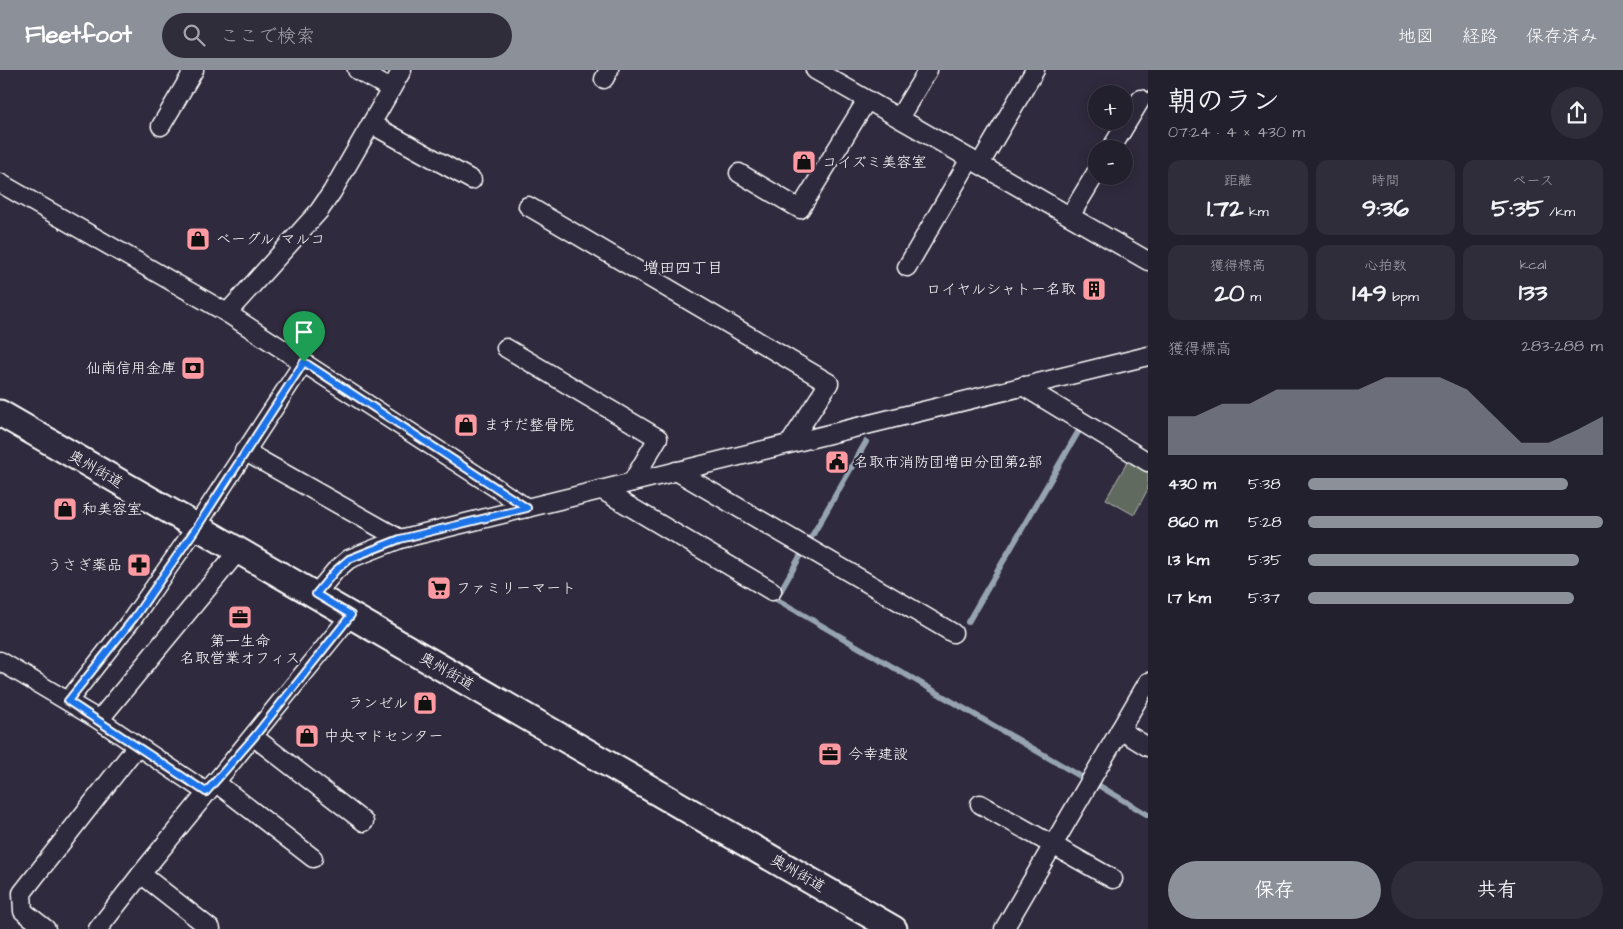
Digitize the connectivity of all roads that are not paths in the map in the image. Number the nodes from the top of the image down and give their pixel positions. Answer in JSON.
{"nodes":[{"id":1,"x":194,"y":70,"type":"edge"},
{"id":2,"x":357,"y":70,"type":"edge"},
{"id":3,"x":402,"y":70,"type":"edge"},
{"id":4,"x":815,"y":70,"type":"edge"},
{"id":5,"x":928,"y":70,"type":"edge"},
{"id":6,"x":1035,"y":70,"type":"edge"},
{"id":7,"x":391,"y":89,"type":"junction"},
{"id":8,"x":1141,"y":99,"type":"dead end"},
{"id":9,"x":867,"y":100,"type":"junction"},
{"id":10,"x":899,"y":118,"type":"junction"},
{"id":11,"x":370,"y":124,"type":"junction"},
{"id":12,"x":161,"y":126,"type":"dead end"},
{"id":13,"x":1116,"y":140,"type":"edge"},
{"id":14,"x":975,"y":162,"type":"junction"},
{"id":15,"x":739,"y":172,"type":"dead end"},
{"id":16,"x":472,"y":180,"type":"dead end"},
{"id":17,"x":0,"y":183,"type":"edge"},
{"id":18,"x":1089,"y":185,"type":"edge"},
{"id":19,"x":528,"y":206,"type":"dead end"},
{"id":20,"x":1070,"y":216,"type":"junction"},
{"id":21,"x":1148,"y":260,"type":"edge"},
{"id":22,"x":906,"y":266,"type":"dead end"},
{"id":23,"x":227,"y":313,"type":"junction"},
{"id":24,"x":506,"y":348,"type":"dead end"},
{"id":25,"x":1148,"y":356,"type":"edge"},
{"id":26,"x":304,"y":362,"type":"junction"},
{"id":27,"x":1023,"y":386,"type":"junction"},
{"id":28,"x":0,"y":413,"type":"edge"},
{"id":29,"x":790,"y":443,"type":"junction"},
{"id":30,"x":244,"y":451,"type":"junction"},
{"id":31,"x":1148,"y":462,"type":"edge"},
{"id":32,"x":676,"y":471,"type":"junction"},
{"id":33,"x":632,"y":482,"type":"junction"},
{"id":34,"x":602,"y":490,"type":"junction"},
{"id":35,"x":527,"y":508,"type":"junction"},
{"id":36,"x":197,"y":527,"type":"junction"},
{"id":37,"x":400,"y":539,"type":"junction"},
{"id":38,"x":239,"y":550,"type":"junction"},
{"id":39,"x":772,"y":591,"type":"dead end"},
{"id":40,"x":316,"y":594,"type":"junction"},
{"id":41,"x":351,"y":615,"type":"junction"},
{"id":42,"x":952,"y":633,"type":"dead end"},
{"id":43,"x":0,"y":661,"type":"edge"},
{"id":44,"x":1148,"y":682,"type":"edge"},
{"id":45,"x":68,"y":701,"type":"junction"},
{"id":46,"x":99,"y":720,"type":"junction"},
{"id":47,"x":1120,"y":730,"type":"junction"},
{"id":48,"x":254,"y":737,"type":"junction"},
{"id":49,"x":137,"y":746,"type":"junction"},
{"id":50,"x":1148,"y":747,"type":"edge"},
{"id":51,"x":211,"y":787,"type":"junction"},
{"id":52,"x":980,"y":804,"type":"dead end"},
{"id":53,"x":364,"y":822,"type":"dead end"},
{"id":54,"x":1053,"y":846,"type":"junction"},
{"id":55,"x":314,"y":858,"type":"dead end"},
{"id":56,"x":140,"y":874,"type":"junction"},
{"id":57,"x":1113,"y":879,"type":"dead end"},
{"id":58,"x":46,"y":929,"type":"edge"},
{"id":59,"x":98,"y":929,"type":"edge"},
{"id":60,"x":211,"y":929,"type":"edge"},
{"id":61,"x":894,"y":929,"type":"edge"},
{"id":62,"x":1004,"y":929,"type":"edge"}],
"edges":[{"from":1,"to":12,"type":"street"},
{"from":2,"to":7,"type":"street"},
{"from":3,"to":7,"type":"street"},
{"from":4,"to":9,"type":"street"},
{"from":5,"to":10,"type":"street"},
{"from":6,"to":14,"type":"street"},
{"from":7,"to":11,"type":"street"},
{"from":8,"to":13,"type":"street"},
{"from":9,"to":10,"type":"street"},
{"from":9,"to":15,"type":"street"},
{"from":10,"to":14,"type":"street"},
{"from":11,"to":16,"type":"street"},
{"from":11,"to":23,"type":"street"},
{"from":14,"to":20,"type":"street"},
{"from":14,"to":22,"type":"street"},
{"from":17,"to":23,"type":"street"},
{"from":18,"to":20,"type":"street"},
{"from":19,"to":29,"type":"street"},
{"from":20,"to":21,"type":"street"},
{"from":23,"to":26,"type":"street"},
{"from":24,"to":33,"type":"street"},
{"from":25,"to":27,"type":"street"},
{"from":26,"to":30,"type":"street"},
{"from":26,"to":35,"type":"street"},
{"from":27,"to":29,"type":"street"},
{"from":27,"to":31,"type":"street"},
{"from":28,"to":36,"type":"main road","name":"奥州街道"},
{"from":29,"to":32,"type":"street"},
{"from":30,"to":36,"type":"street"},
{"from":30,"to":37,"type":"street"},
{"from":32,"to":33,"type":"street"},
{"from":32,"to":42,"type":"street"},
{"from":33,"to":34,"type":"street"},
{"from":34,"to":35,"type":"street"},
{"from":34,"to":39,"type":"street"},
{"from":35,"to":37,"type":"street"},
{"from":36,"to":38,"type":"main road","name":"奥州街道"},
{"from":36,"to":45,"type":"street"},
{"from":37,"to":40,"type":"street"},
{"from":38,"to":40,"type":"main road","name":"奥州街道"},
{"from":38,"to":46,"type":"street"},
{"from":40,"to":41,"type":"main road","name":"奥州街道"},
{"from":41,"to":48,"type":"street"},
{"from":41,"to":61,"type":"main road","name":"奥州街道"},
{"from":43,"to":45,"type":"street"},
{"from":44,"to":47,"type":"street"},
{"from":45,"to":46,"type":"street"},
{"from":46,"to":49,"type":"street"},
{"from":47,"to":50,"type":"street"},
{"from":47,"to":54,"type":"street"},
{"from":48,"to":51,"type":"street"},
{"from":48,"to":53,"type":"street"},
{"from":49,"to":51,"type":"street"},
{"from":49,"to":58,"type":"street"},
{"from":51,"to":55,"type":"street"},
{"from":51,"to":56,"type":"street"},
{"from":52,"to":54,"type":"street"},
{"from":54,"to":57,"type":"street"},
{"from":54,"to":62,"type":"street"},
{"from":56,"to":59,"type":"street"},
{"from":56,"to":60,"type":"street"}]}
